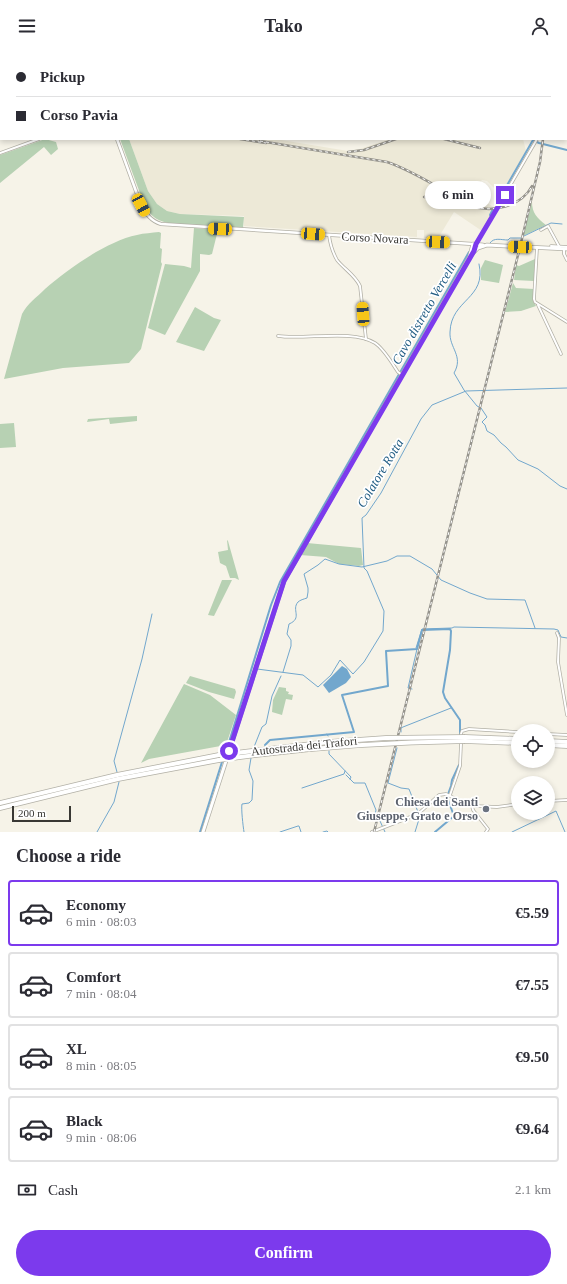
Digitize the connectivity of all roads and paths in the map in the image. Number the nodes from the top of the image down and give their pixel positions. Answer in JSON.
{"nodes":[{"id":1,"x":36,"y":140,"type":"edge"},
{"id":2,"x":117,"y":140,"type":"edge"},
{"id":3,"x":536,"y":140,"type":"edge"},
{"id":4,"x":0,"y":153,"type":"edge"},
{"id":5,"x":541,"y":230,"type":"dead end"},
{"id":6,"x":329,"y":236,"type":"junction"},
{"id":7,"x":464,"y":244,"type":"junction"},
{"id":8,"x":475,"y":244,"type":"junction"},
{"id":9,"x":487,"y":245,"type":"junction"},
{"id":10,"x":551,"y":246,"type":"dead end"},
{"id":11,"x":537,"y":248,"type":"junction"},
{"id":12,"x":564,"y":248,"type":"edge"},
{"id":13,"x":472,"y":253,"type":"junction"},
{"id":14,"x":567,"y":260,"type":"edge"},
{"id":15,"x":538,"y":305,"type":"junction"},
{"id":16,"x":567,"y":322,"type":"edge"},
{"id":17,"x":278,"y":336,"type":"dead end"},
{"id":18,"x":366,"y":339,"type":"junction"},
{"id":19,"x":561,"y":354,"type":"dead end"},
{"id":20,"x":402,"y":374,"type":"junction"},
{"id":21,"x":557,"y":633,"type":"dead end"},
{"id":22,"x":567,"y":715,"type":"edge"},
{"id":23,"x":511,"y":732,"type":"edge"},
{"id":24,"x":555,"y":734,"type":"edge"},
{"id":25,"x":567,"y":735,"type":"edge"},
{"id":26,"x":463,"y":739,"type":"junction"},
{"id":27,"x":511,"y":739,"type":"edge"},
{"id":28,"x":555,"y":741,"type":"edge"},
{"id":29,"x":511,"y":742,"type":"edge"},
{"id":30,"x":567,"y":742,"type":"edge"},
{"id":31,"x":555,"y":745,"type":"edge"},
{"id":32,"x":567,"y":746,"type":"edge"},
{"id":33,"x":229,"y":751,"type":"dead end"},
{"id":34,"x":219,"y":757,"type":"junction"},
{"id":35,"x":226,"y":761,"type":"dead end"},
{"id":36,"x":450,"y":795,"type":"junction"},
{"id":37,"x":567,"y":800,"type":"edge"},
{"id":38,"x":555,"y":801,"type":"edge"},
{"id":39,"x":0,"y":803,"type":"edge"},
{"id":40,"x":511,"y":805,"type":"edge"},
{"id":41,"x":472,"y":806,"type":"junction"},
{"id":42,"x":0,"y":808,"type":"edge"},
{"id":43,"x":203,"y":832,"type":"edge"},
{"id":44,"x":372,"y":832,"type":"edge"},
{"id":45,"x":486,"y":832,"type":"edge"}],
"edges":[{"from":1,"to":4,"type":"street"},
{"from":2,"to":6,"type":"main road","name":"Corso Novara"},
{"from":3,"to":8,"type":"street"},
{"from":5,"to":12,"type":"street"},
{"from":6,"to":7,"type":"main road","name":"Corso Novara"},
{"from":6,"to":18,"type":"street"},
{"from":7,"to":8,"type":"main road","name":"Corso Novara"},
{"from":7,"to":13,"type":"main road"},
{"from":8,"to":9,"type":"main road","name":"Corso Novara"},
{"from":8,"to":13,"type":"main road"},
{"from":9,"to":11,"type":"main road","name":"Corso Novara"},
{"from":9,"to":13,"type":"main road"},
{"from":10,"to":12,"type":"street"},
{"from":11,"to":12,"type":"main road","name":"Corso Novara"},
{"from":11,"to":15,"type":"street"},
{"from":12,"to":14,"type":"street"},
{"from":13,"to":20,"type":"main road"},
{"from":15,"to":16,"type":"street"},
{"from":15,"to":19,"type":"street"},
{"from":17,"to":18,"type":"street"},
{"from":18,"to":20,"type":"street"},
{"from":20,"to":33,"type":"main road"},
{"from":21,"to":22,"type":"street"},
{"from":23,"to":26,"type":"street"},
{"from":24,"to":25,"type":"street"},
{"from":26,"to":27,"type":"highway","name":"Autostrada dei Trafori"},
{"from":26,"to":29,"type":"highway","name":"Autostrada dei Trafori"},
{"from":26,"to":34,"type":"highway","name":"Autostrada dei Trafori","bridge":true},
{"from":26,"to":36,"type":"street"},
{"from":28,"to":30,"type":"highway"},
{"from":31,"to":32,"type":"highway"},
{"from":34,"to":39,"type":"highway","name":"Autostrada dei Trafori"},
{"from":34,"to":42,"type":"highway","name":"Autostrada dei Trafori"},
{"from":35,"to":43,"type":"main road"},
{"from":36,"to":41,"type":"street"},
{"from":36,"to":44,"type":"street"},
{"from":37,"to":38,"type":"street"},
{"from":40,"to":41,"type":"street"},
{"from":41,"to":45,"type":"street"}]}
